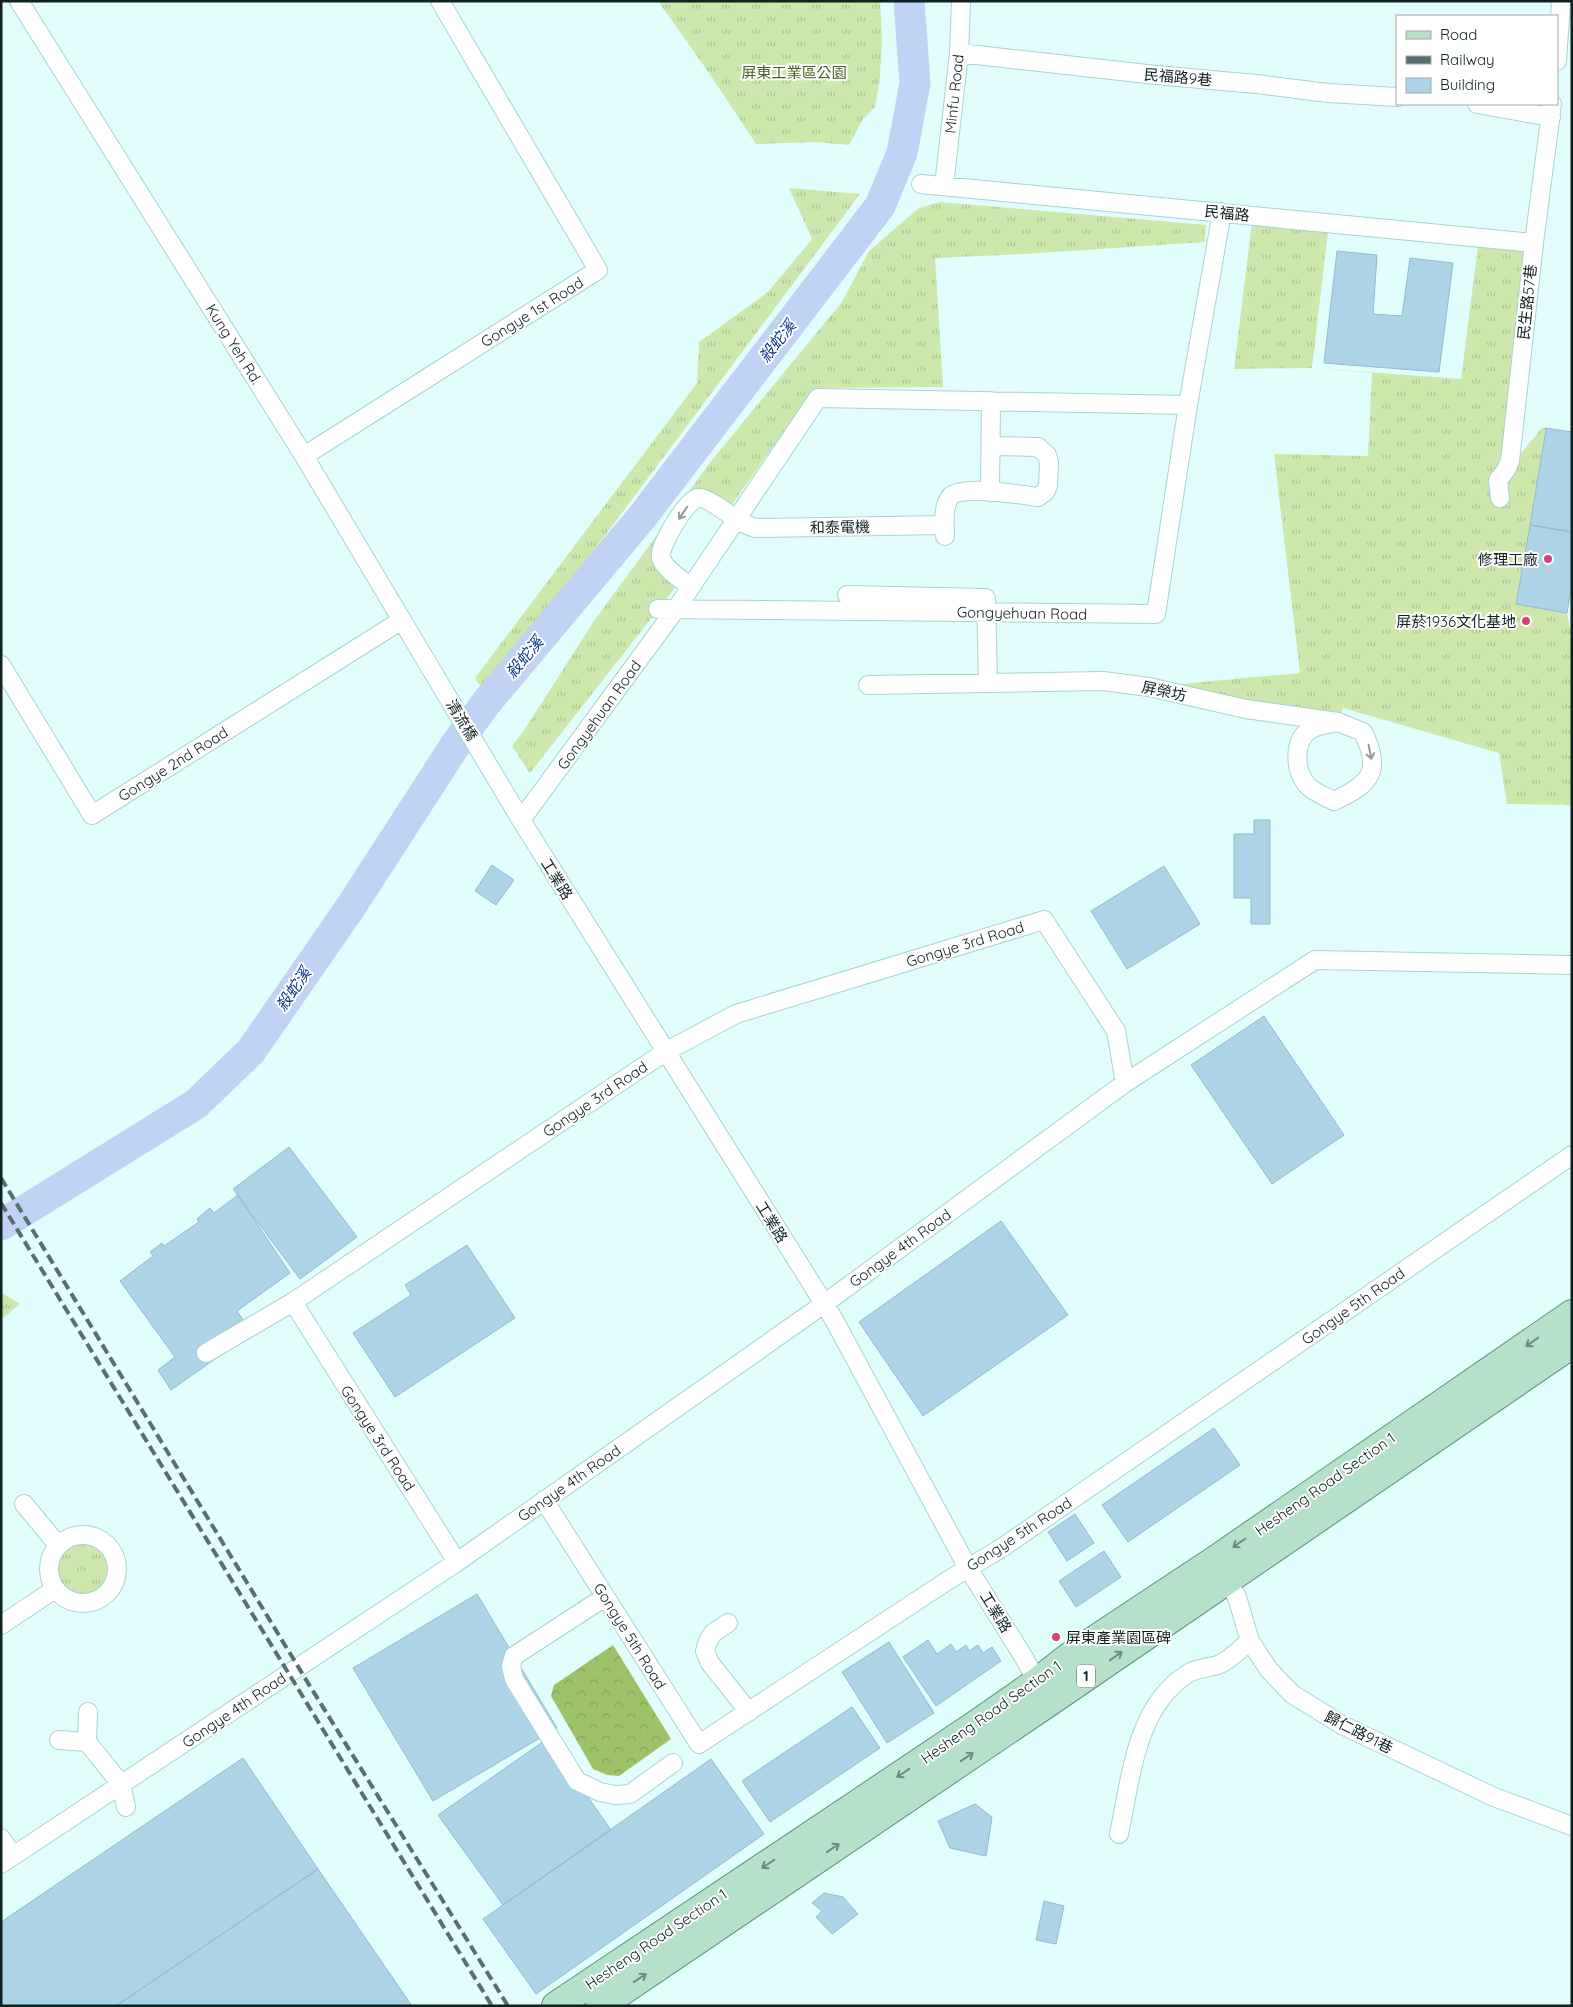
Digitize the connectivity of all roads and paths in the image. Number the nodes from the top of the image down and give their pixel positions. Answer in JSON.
{"nodes":[{"id":1,"x":19,"y":1,"type":"edge"},
{"id":2,"x":440,"y":1,"type":"edge"},
{"id":3,"x":961,"y":1,"type":"edge"},
{"id":4,"x":1560,"y":1,"type":"edge"},
{"id":5,"x":1558,"y":49,"type":"edge"},
{"id":6,"x":959,"y":53,"type":"junction"},
{"id":7,"x":1396,"y":97,"type":"edge"},
{"id":8,"x":1490,"y":105,"type":"edge"},
{"id":9,"x":1552,"y":110,"type":"edge"},
{"id":10,"x":921,"y":184,"type":"dead end"},
{"id":11,"x":944,"y":186,"type":"junction"},
{"id":12,"x":1222,"y":212,"type":"junction"},
{"id":13,"x":1534,"y":243,"type":"junction"},
{"id":14,"x":991,"y":401,"type":"junction"},
{"id":15,"x":1188,"y":405,"type":"junction"},
{"id":16,"x":991,"y":446,"type":"junction"},
{"id":17,"x":304,"y":456,"type":"junction"},
{"id":18,"x":990,"y":492,"type":"junction"},
{"id":19,"x":1500,"y":498,"type":"dead end"},
{"id":20,"x":736,"y":520,"type":"junction"},
{"id":21,"x":691,"y":587,"type":"junction"},
{"id":22,"x":847,"y":595,"type":"dead end"},
{"id":23,"x":658,"y":609,"type":"dead end"},
{"id":24,"x":676,"y":609,"type":"junction"},
{"id":25,"x":986,"y":612,"type":"junction"},
{"id":26,"x":402,"y":620,"type":"junction"},
{"id":27,"x":1,"y":665,"type":"edge"},
{"id":28,"x":988,"y":683,"type":"junction"},
{"id":29,"x":868,"y":685,"type":"dead end"},
{"id":30,"x":444,"y":691,"type":"joint"},
{"id":31,"x":1338,"y":722,"type":"junction"},
{"id":32,"x":481,"y":750,"type":"joint"},
{"id":33,"x":521,"y":820,"type":"junction"},
{"id":34,"x":1572,"y":965,"type":"edge"},
{"id":35,"x":665,"y":1052,"type":"junction"},
{"id":36,"x":1124,"y":1083,"type":"junction"},
{"id":37,"x":1572,"y":1155,"type":"edge"},
{"id":38,"x":293,"y":1302,"type":"junction"},
{"id":39,"x":824,"y":1304,"type":"junction"},
{"id":40,"x":1572,"y":1314,"type":"edge"},
{"id":41,"x":1572,"y":1344,"type":"edge"},
{"id":42,"x":206,"y":1353,"type":"dead end"},
{"id":43,"x":544,"y":1500,"type":"junction"},
{"id":44,"x":24,"y":1504,"type":"dead end"},
{"id":45,"x":58,"y":1545,"type":"junction"},
{"id":46,"x":457,"y":1562,"type":"junction"},
{"id":47,"x":968,"y":1568,"type":"junction"},
{"id":48,"x":1220,"y":1570,"type":"junction"},
{"id":49,"x":55,"y":1589,"type":"junction"},
{"id":50,"x":605,"y":1597,"type":"junction"},
{"id":51,"x":728,"y":1623,"type":"dead end"},
{"id":52,"x":1,"y":1625,"type":"edge"},
{"id":53,"x":1250,"y":1641,"type":"junction"},
{"id":54,"x":1043,"y":1692,"type":"junction"},
{"id":55,"x":88,"y":1712,"type":"dead end"},
{"id":56,"x":749,"y":1712,"type":"junction"},
{"id":57,"x":59,"y":1740,"type":"dead end"},
{"id":58,"x":87,"y":1742,"type":"junction"},
{"id":59,"x":673,"y":1763,"type":"dead end"},
{"id":60,"x":121,"y":1784,"type":"junction"},
{"id":61,"x":126,"y":1807,"type":"dead end"},
{"id":62,"x":1572,"y":1826,"type":"edge"},
{"id":63,"x":1120,"y":1834,"type":"dead end"},
{"id":64,"x":1,"y":1838,"type":"edge"},
{"id":65,"x":7,"y":1860,"type":"edge"},
{"id":66,"x":556,"y":2006,"type":"edge"},
{"id":67,"x":600,"y":2006,"type":"edge"}],
"edges":[{"from":1,"to":17,"type":"street","name":"Kung Yeh Rd."},
{"from":2,"to":17,"type":"street","name":"Gongye 1st Road"},
{"from":3,"to":6,"type":"street","name":"Minfu Road"},
{"from":4,"to":5,"type":"street"},
{"from":6,"to":7,"type":"street","name":"民福路9巷"},
{"from":6,"to":11,"type":"street","name":"Minfu Road"},
{"from":8,"to":9,"type":"street"},
{"from":9,"to":13,"type":"street","name":"民生路57巷"},
{"from":10,"to":11,"type":"street","name":"民福路"},
{"from":11,"to":12,"type":"street","name":"民福路"},
{"from":12,"to":13,"type":"street","name":"民福路"},
{"from":12,"to":15,"type":"street","name":"Gongyehuan Road"},
{"from":13,"to":19,"type":"street","name":"民生路57巷"},
{"from":14,"to":15,"type":"street","name":"Gongyehuan Road"},
{"from":14,"to":16,"type":"street"},
{"from":14,"to":20,"type":"street","name":"Gongyehuan Road"},
{"from":15,"to":25,"type":"street","name":"Gongyehuan Road"},
{"from":16,"to":18,"type":"street"},
{"from":16,"to":18,"type":"street","name":"和泰電機"},
{"from":17,"to":26,"type":"street","name":"Kung Yeh Rd."},
{"from":18,"to":20,"type":"street","name":"和泰電機"},
{"from":20,"to":21,"type":"street","name":"Gongyehuan Road"},
{"from":20,"to":21,"type":"street","name":"和泰電機","one_way":true},
{"from":21,"to":24,"type":"street","name":"Gongyehuan Road"},
{"from":22,"to":25,"type":"street"},
{"from":23,"to":24,"type":"street","name":"Gongyehuan Road"},
{"from":24,"to":25,"type":"street","name":"Gongyehuan Road"},
{"from":24,"to":33,"type":"street","name":"Gongyehuan Road"},
{"from":25,"to":28,"type":"street"},
{"from":26,"to":27,"type":"street","name":"Gongye 2nd Road"},
{"from":26,"to":30,"type":"street","name":"Kung Yeh Rd."},
{"from":28,"to":29,"type":"street","name":"屏榮坊"},
{"from":28,"to":31,"type":"street","name":"屏榮坊"},
{"from":30,"to":32,"type":"street","name":"清流橋"},
{"from":31,"to":31,"type":"street","name":"屏榮坊","one_way":true},
{"from":32,"to":33,"type":"street","name":"工業路"},
{"from":33,"to":35,"type":"street","name":"工業路"},
{"from":34,"to":36,"type":"street"},
{"from":35,"to":36,"type":"street","name":"Gongye 3rd Road"},
{"from":35,"to":38,"type":"street","name":"Gongye 3rd Road"},
{"from":35,"to":39,"type":"street","name":"工業路"},
{"from":36,"to":39,"type":"street","name":"Gongye 4th Road"},
{"from":37,"to":47,"type":"street","name":"Gongye 5th Road"},
{"from":38,"to":42,"type":"street"},
{"from":38,"to":46,"type":"street","name":"Gongye 3rd Road"},
{"from":39,"to":43,"type":"street","name":"Gongye 4th Road"},
{"from":39,"to":47,"type":"street","name":"工業路"},
{"from":40,"to":48,"type":"main road","name":"Hesheng Road Section 1","number":"1","one_way":true},
{"from":41,"to":48,"type":"main road","name":"Hesheng Road Section 1","number":"1"},
{"from":43,"to":46,"type":"street","name":"Gongye 4th Road"},
{"from":43,"to":50,"type":"street","name":"Gongye 5th Road"},
{"from":44,"to":45,"type":"street"},
{"from":45,"to":49,"type":"street"},
{"from":45,"to":49,"type":"street"},
{"from":46,"to":60,"type":"street","name":"Gongye 4th Road"},
{"from":47,"to":54,"type":"street","name":"工業路"},
{"from":47,"to":56,"type":"street","name":"Gongye 5th Road"},
{"from":48,"to":53,"type":"street","name":"歸仁路91巷"},
{"from":48,"to":54,"type":"main road","name":"Hesheng Road Section 1","number":"1"},
{"from":49,"to":52,"type":"street"},
{"from":50,"to":56,"type":"street","name":"Gongye 5th Road"},
{"from":50,"to":59,"type":"street"},
{"from":51,"to":56,"type":"street"},
{"from":53,"to":62,"type":"street","name":"歸仁路91巷"},
{"from":53,"to":63,"type":"street"},
{"from":54,"to":66,"type":"main road","name":"Hesheng Road Section 1","number":"1","one_way":true},
{"from":67,"to":54,"type":"main road","name":"Hesheng Road Section 1","number":"1","one_way":true},
{"from":55,"to":58,"type":"street"},
{"from":57,"to":58,"type":"street"},
{"from":58,"to":60,"type":"street"},
{"from":60,"to":61,"type":"street"},
{"from":60,"to":65,"type":"street","name":"Gongye 4th Road"},
{"from":64,"to":65,"type":"street"}]}
